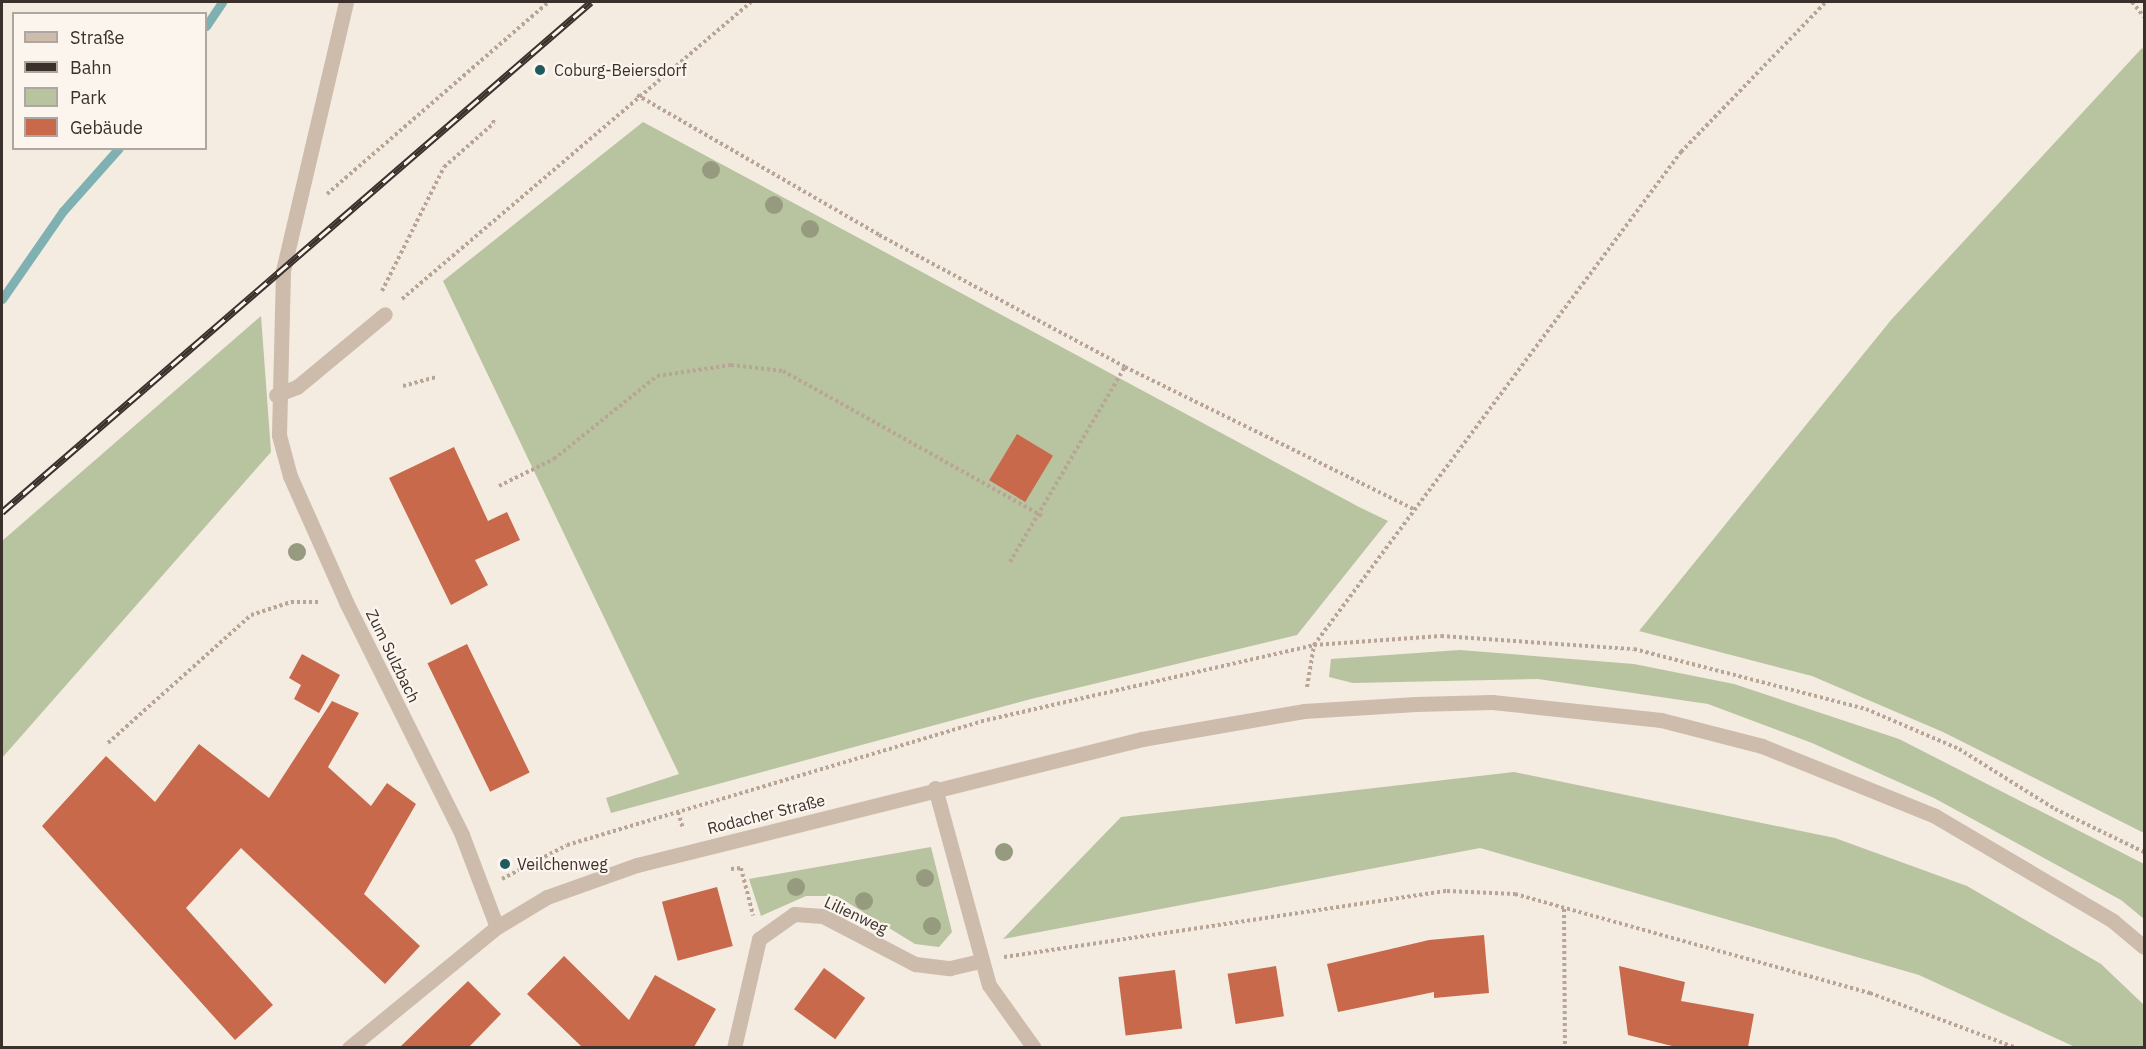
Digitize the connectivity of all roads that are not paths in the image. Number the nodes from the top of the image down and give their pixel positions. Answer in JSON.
{"nodes":[{"id":1,"x":346,"y":2,"type":"edge"},
{"id":2,"x":385,"y":314,"type":"road end"},
{"id":3,"x":276,"y":395,"type":"junction"},
{"id":4,"x":935,"y":788,"type":"junction"},
{"id":5,"x":497,"y":927,"type":"junction"},
{"id":6,"x":2145,"y":946,"type":"edge"},
{"id":7,"x":981,"y":961,"type":"junction"},
{"id":8,"x":349,"y":1047,"type":"edge"},
{"id":9,"x":734,"y":1047,"type":"edge"},
{"id":10,"x":1034,"y":1047,"type":"edge"}],
"edges":[{"from":1,"to":3,"type":"street","name":"Zum Sulzbach"},
{"from":2,"to":3,"type":"street"},
{"from":3,"to":5,"type":"street","name":"Zum Sulzbach"},
{"from":4,"to":5,"type":"street","name":"Rodacher Straße"},
{"from":4,"to":6,"type":"street","name":"Rodacher Straße"},
{"from":4,"to":7,"type":"street"},
{"from":5,"to":8,"type":"street","name":"Rodacher Straße"},
{"from":7,"to":9,"type":"street","name":"Lilienweg"},
{"from":7,"to":10,"type":"street"}]}
